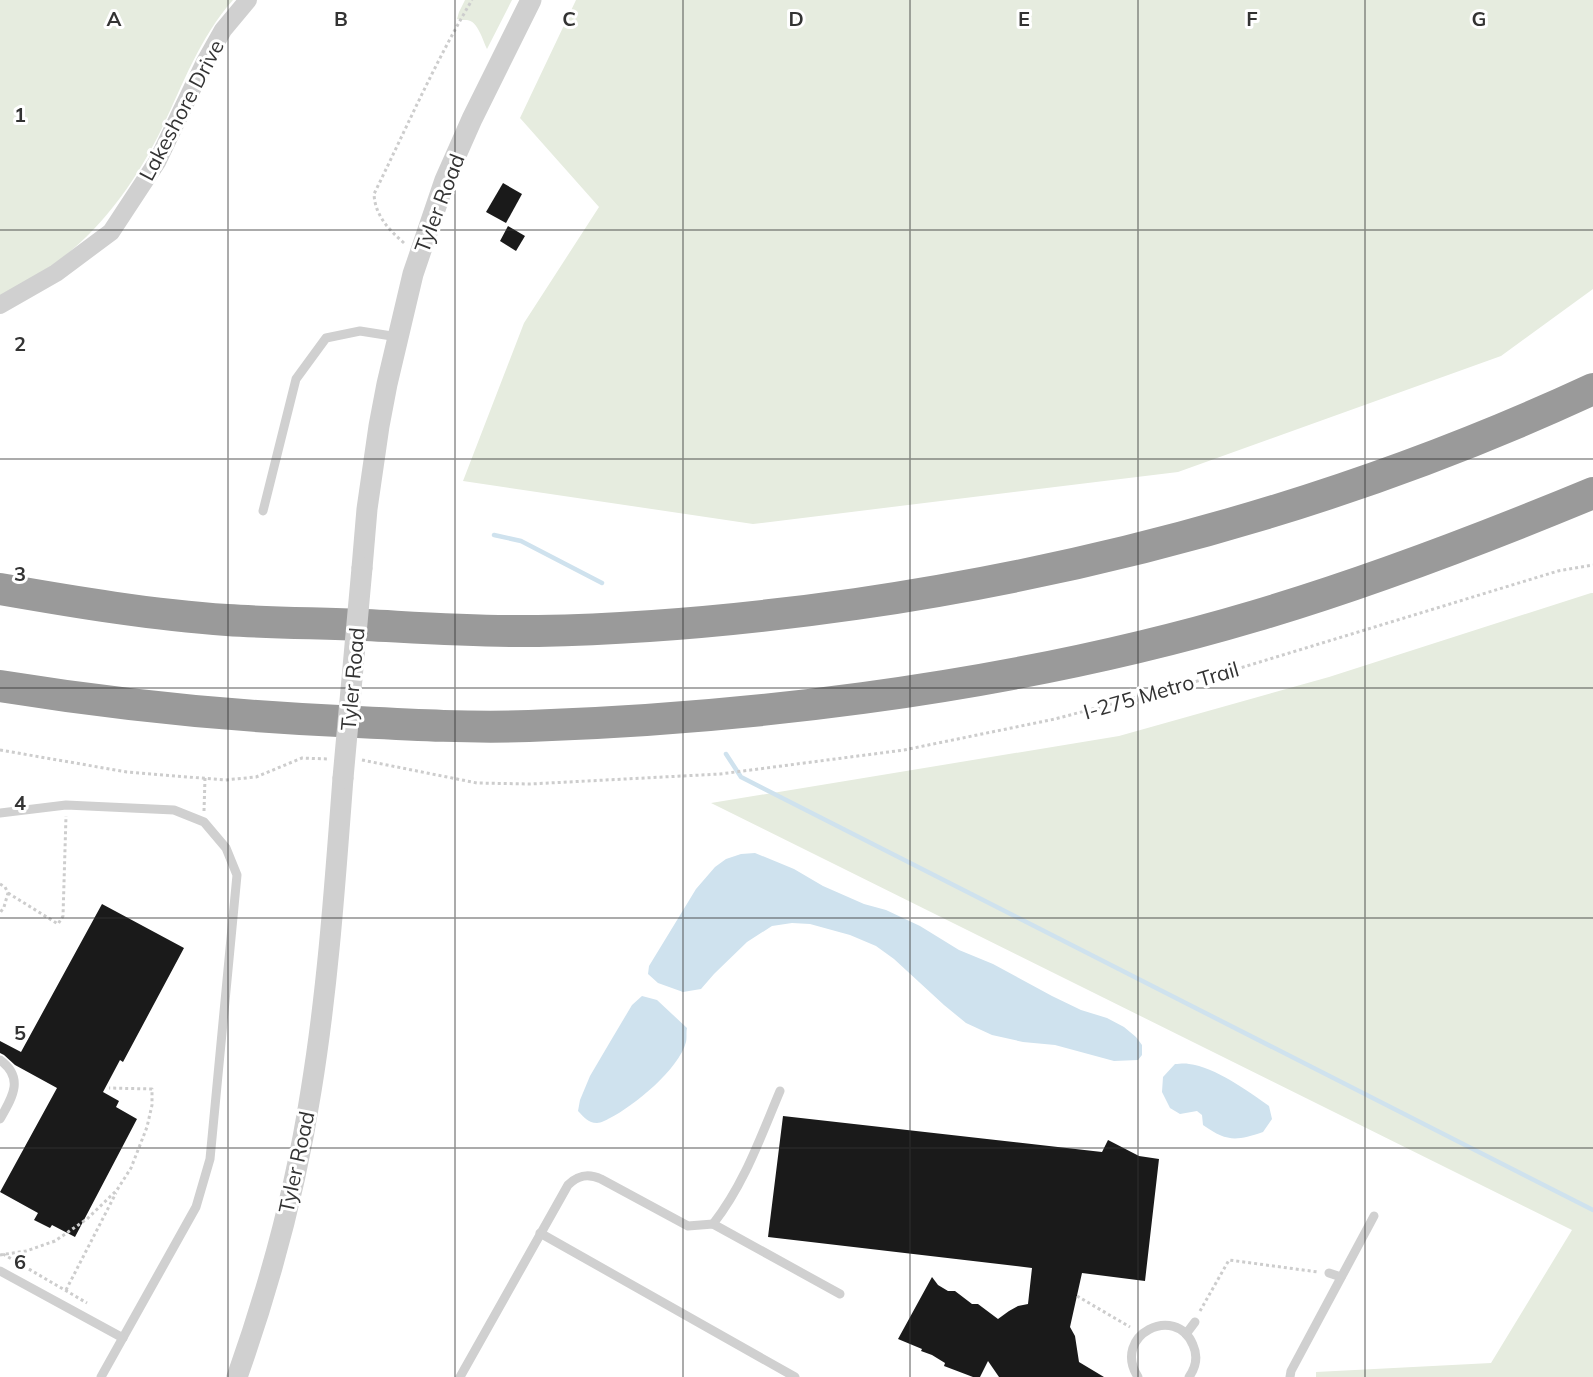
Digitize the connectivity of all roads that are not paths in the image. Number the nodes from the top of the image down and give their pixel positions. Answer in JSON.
{"nodes":[{"id":1,"x":248,"y":0,"type":"edge"},
{"id":2,"x":531,"y":0,"type":"edge"},
{"id":3,"x":0,"y":305,"type":"edge"},
{"id":4,"x":398,"y":337,"type":"junction"},
{"id":5,"x":1593,"y":389,"type":"edge"},
{"id":6,"x":1593,"y":493,"type":"edge"},
{"id":7,"x":263,"y":511,"type":"dead end"},
{"id":8,"x":0,"y":589,"type":"edge"},
{"id":9,"x":0,"y":686,"type":"edge"},
{"id":10,"x":0,"y":813,"type":"edge"},
{"id":11,"x":0,"y":1060,"type":"edge"},
{"id":12,"x":780,"y":1091,"type":"dead end"},
{"id":13,"x":0,"y":1119,"type":"edge"},
{"id":14,"x":1374,"y":1216,"type":"dead end"},
{"id":15,"x":713,"y":1224,"type":"junction"},
{"id":16,"x":540,"y":1233,"type":"junction"},
{"id":17,"x":0,"y":1271,"type":"edge"},
{"id":18,"x":1329,"y":1273,"type":"road end"},
{"id":19,"x":1341,"y":1276,"type":"junction"},
{"id":20,"x":840,"y":1294,"type":"dead end"},
{"id":21,"x":1194,"y":1322,"type":"road end"},
{"id":22,"x":1186,"y":1334,"type":"junction"},
{"id":23,"x":123,"y":1338,"type":"junction"},
{"id":24,"x":101,"y":1377,"type":"edge"},
{"id":25,"x":237,"y":1377,"type":"edge"},
{"id":26,"x":460,"y":1377,"type":"edge"},
{"id":27,"x":795,"y":1377,"type":"edge"},
{"id":28,"x":1138,"y":1377,"type":"edge"},
{"id":29,"x":1189,"y":1377,"type":"edge"},
{"id":30,"x":1290,"y":1377,"type":"edge"}],
"edges":[{"from":1,"to":3,"type":"street","name":"Lakeshore Drive"},
{"from":2,"to":4,"type":"street","name":"Tyler Road"},
{"from":4,"to":7,"type":"lane"},
{"from":4,"to":25,"type":"street","name":"Tyler Road","bridge":true},
{"from":5,"to":8,"type":"highway"},
{"from":6,"to":9,"type":"highway"},
{"from":10,"to":23,"type":"lane"},
{"from":11,"to":13,"type":"lane"},
{"from":12,"to":15,"type":"lane"},
{"from":14,"to":19,"type":"lane"},
{"from":15,"to":16,"type":"lane"},
{"from":15,"to":20,"type":"lane"},
{"from":16,"to":26,"type":"lane"},
{"from":16,"to":27,"type":"lane"},
{"from":17,"to":23,"type":"lane"},
{"from":18,"to":19,"type":"lane"},
{"from":19,"to":30,"type":"lane"},
{"from":21,"to":22,"type":"lane"},
{"from":22,"to":28,"type":"lane"},
{"from":22,"to":29,"type":"lane"},
{"from":23,"to":24,"type":"lane"}]}
